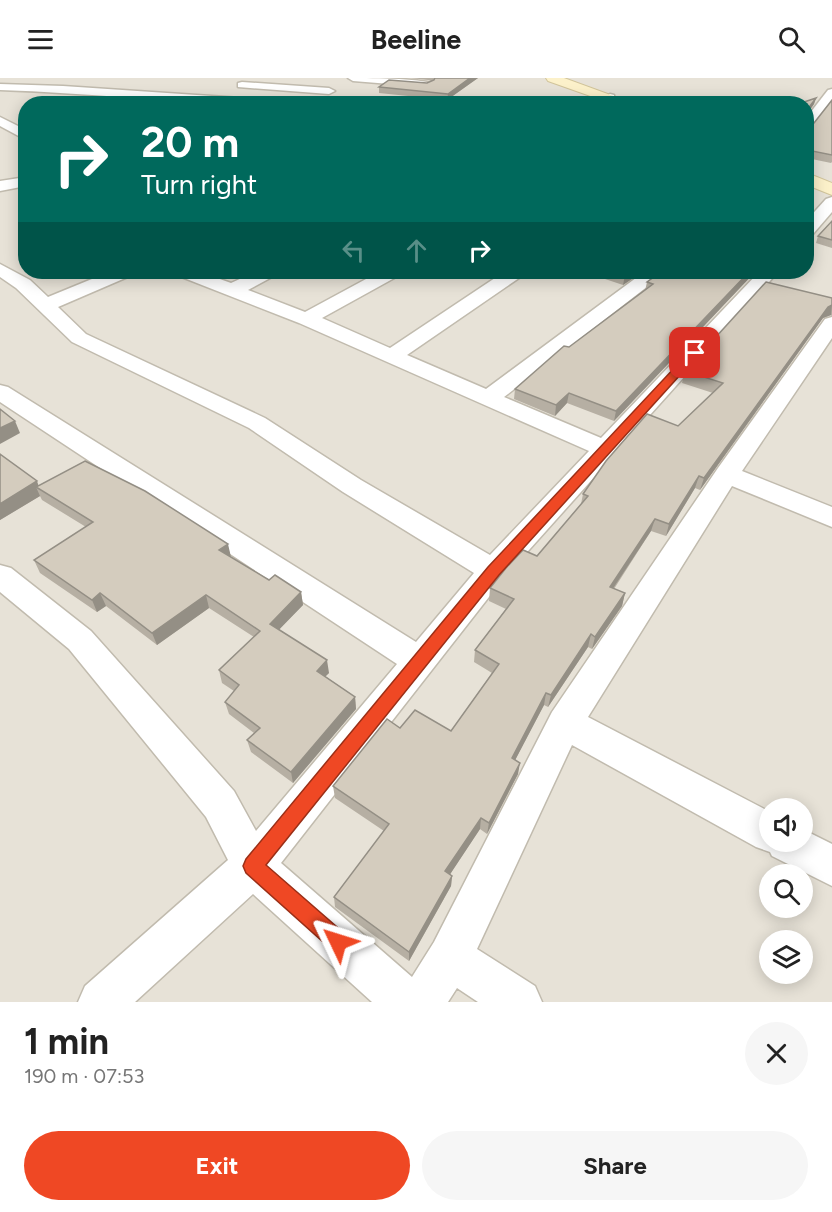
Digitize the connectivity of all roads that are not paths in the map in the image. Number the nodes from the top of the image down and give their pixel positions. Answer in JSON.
{"nodes":[{"id":1,"x":49,"y":78,"type":"edge"},
{"id":2,"x":353,"y":78,"type":"edge"},
{"id":3,"x":552,"y":78,"type":"edge"},
{"id":4,"x":431,"y":81,"type":"edge"},
{"id":5,"x":234,"y":84,"type":"dead end"},
{"id":6,"x":0,"y":87,"type":"edge"},
{"id":7,"x":28,"y":87,"type":"junction"},
{"id":8,"x":188,"y":87,"type":"dead end"},
{"id":9,"x":329,"y":90,"type":"dead end"},
{"id":10,"x":832,"y":92,"type":"edge"},
{"id":11,"x":36,"y":96,"type":"edge"},
{"id":12,"x":122,"y":96,"type":"edge"},
{"id":13,"x":171,"y":96,"type":"edge"},
{"id":14,"x":412,"y":96,"type":"edge"},
{"id":15,"x":604,"y":96,"type":"edge"},
{"id":16,"x":814,"y":116,"type":"edge"},
{"id":17,"x":0,"y":121,"type":"edge"},
{"id":18,"x":18,"y":131,"type":"edge"},
{"id":19,"x":0,"y":172,"type":"edge"},
{"id":20,"x":18,"y":181,"type":"edge"},
{"id":21,"x":814,"y":181,"type":"edge"},
{"id":22,"x":18,"y":183,"type":"edge"},
{"id":23,"x":0,"y":186,"type":"edge"},
{"id":24,"x":832,"y":190,"type":"edge"},
{"id":25,"x":832,"y":202,"type":"edge"},
{"id":26,"x":814,"y":222,"type":"edge"},
{"id":27,"x":5,"y":278,"type":"edge"},
{"id":28,"x":107,"y":279,"type":"edge"},
{"id":29,"x":202,"y":279,"type":"edge"},
{"id":30,"x":254,"y":279,"type":"edge"},
{"id":31,"x":379,"y":279,"type":"edge"},
{"id":32,"x":506,"y":279,"type":"edge"},
{"id":33,"x":646,"y":279,"type":"edge"},
{"id":34,"x":763,"y":279,"type":"edge"},
{"id":35,"x":231,"y":291,"type":"junction"},
{"id":36,"x":46,"y":305,"type":"junction"},
{"id":37,"x":306,"y":319,"type":"junction"},
{"id":38,"x":832,"y":322,"type":"edge"},
{"id":39,"x":392,"y":356,"type":"junction"},
{"id":40,"x":0,"y":392,"type":"edge"},
{"id":41,"x":488,"y":398,"type":"junction"},
{"id":42,"x":607,"y":450,"type":"junction"},
{"id":43,"x":728,"y":474,"type":"junction"},
{"id":44,"x":832,"y":518,"type":"edge"},
{"id":45,"x":494,"y":571,"type":"junction"},
{"id":46,"x":0,"y":576,"type":"edge"},
{"id":47,"x":418,"y":661,"type":"junction"},
{"id":48,"x":565,"y":723,"type":"junction"},
{"id":49,"x":759,"y":827,"type":"edge"},
{"id":50,"x":805,"y":852,"type":"edge"},
{"id":51,"x":253,"y":866,"type":"junction"},
{"id":52,"x":832,"y":866,"type":"edge"},
{"id":53,"x":450,"y":958,"type":"junction"},
{"id":54,"x":101,"y":1002,"type":"edge"},
{"id":55,"x":406,"y":1002,"type":"edge"},
{"id":56,"x":422,"y":1002,"type":"edge"},
{"id":57,"x":519,"y":1002,"type":"edge"}],
"edges":[{"from":1,"to":7,"type":"street"},
{"from":2,"to":4,"type":"street"},
{"from":3,"to":15,"type":"main road"},
{"from":4,"to":14,"type":"street"},
{"from":5,"to":9,"type":"street"},
{"from":6,"to":7,"type":"street"},
{"from":7,"to":11,"type":"street"},
{"from":7,"to":12,"type":"street"},
{"from":8,"to":13,"type":"street"},
{"from":10,"to":16,"type":"street"},
{"from":17,"to":18,"type":"street"},
{"from":19,"to":20,"type":"street"},
{"from":21,"to":24,"type":"main road"},
{"from":22,"to":23,"type":"street"},
{"from":25,"to":26,"type":"street"},
{"from":27,"to":36,"type":"street"},
{"from":28,"to":36,"type":"street"},
{"from":29,"to":35,"type":"street"},
{"from":30,"to":35,"type":"street"},
{"from":31,"to":37,"type":"street"},
{"from":32,"to":39,"type":"street"},
{"from":33,"to":41,"type":"street"},
{"from":34,"to":42,"type":"street"},
{"from":35,"to":37,"type":"street"},
{"from":36,"to":45,"type":"street"},
{"from":37,"to":39,"type":"street"},
{"from":38,"to":43,"type":"street"},
{"from":39,"to":41,"type":"street"},
{"from":40,"to":47,"type":"street"},
{"from":41,"to":42,"type":"street"},
{"from":42,"to":45,"type":"street"},
{"from":43,"to":44,"type":"street"},
{"from":43,"to":48,"type":"street"},
{"from":45,"to":47,"type":"street"},
{"from":46,"to":51,"type":"street"},
{"from":47,"to":51,"type":"street"},
{"from":48,"to":49,"type":"street"},
{"from":48,"to":53,"type":"street"},
{"from":50,"to":52,"type":"street"},
{"from":51,"to":54,"type":"street"},
{"from":51,"to":55,"type":"street"},
{"from":53,"to":56,"type":"street"},
{"from":53,"to":57,"type":"street"}]}
